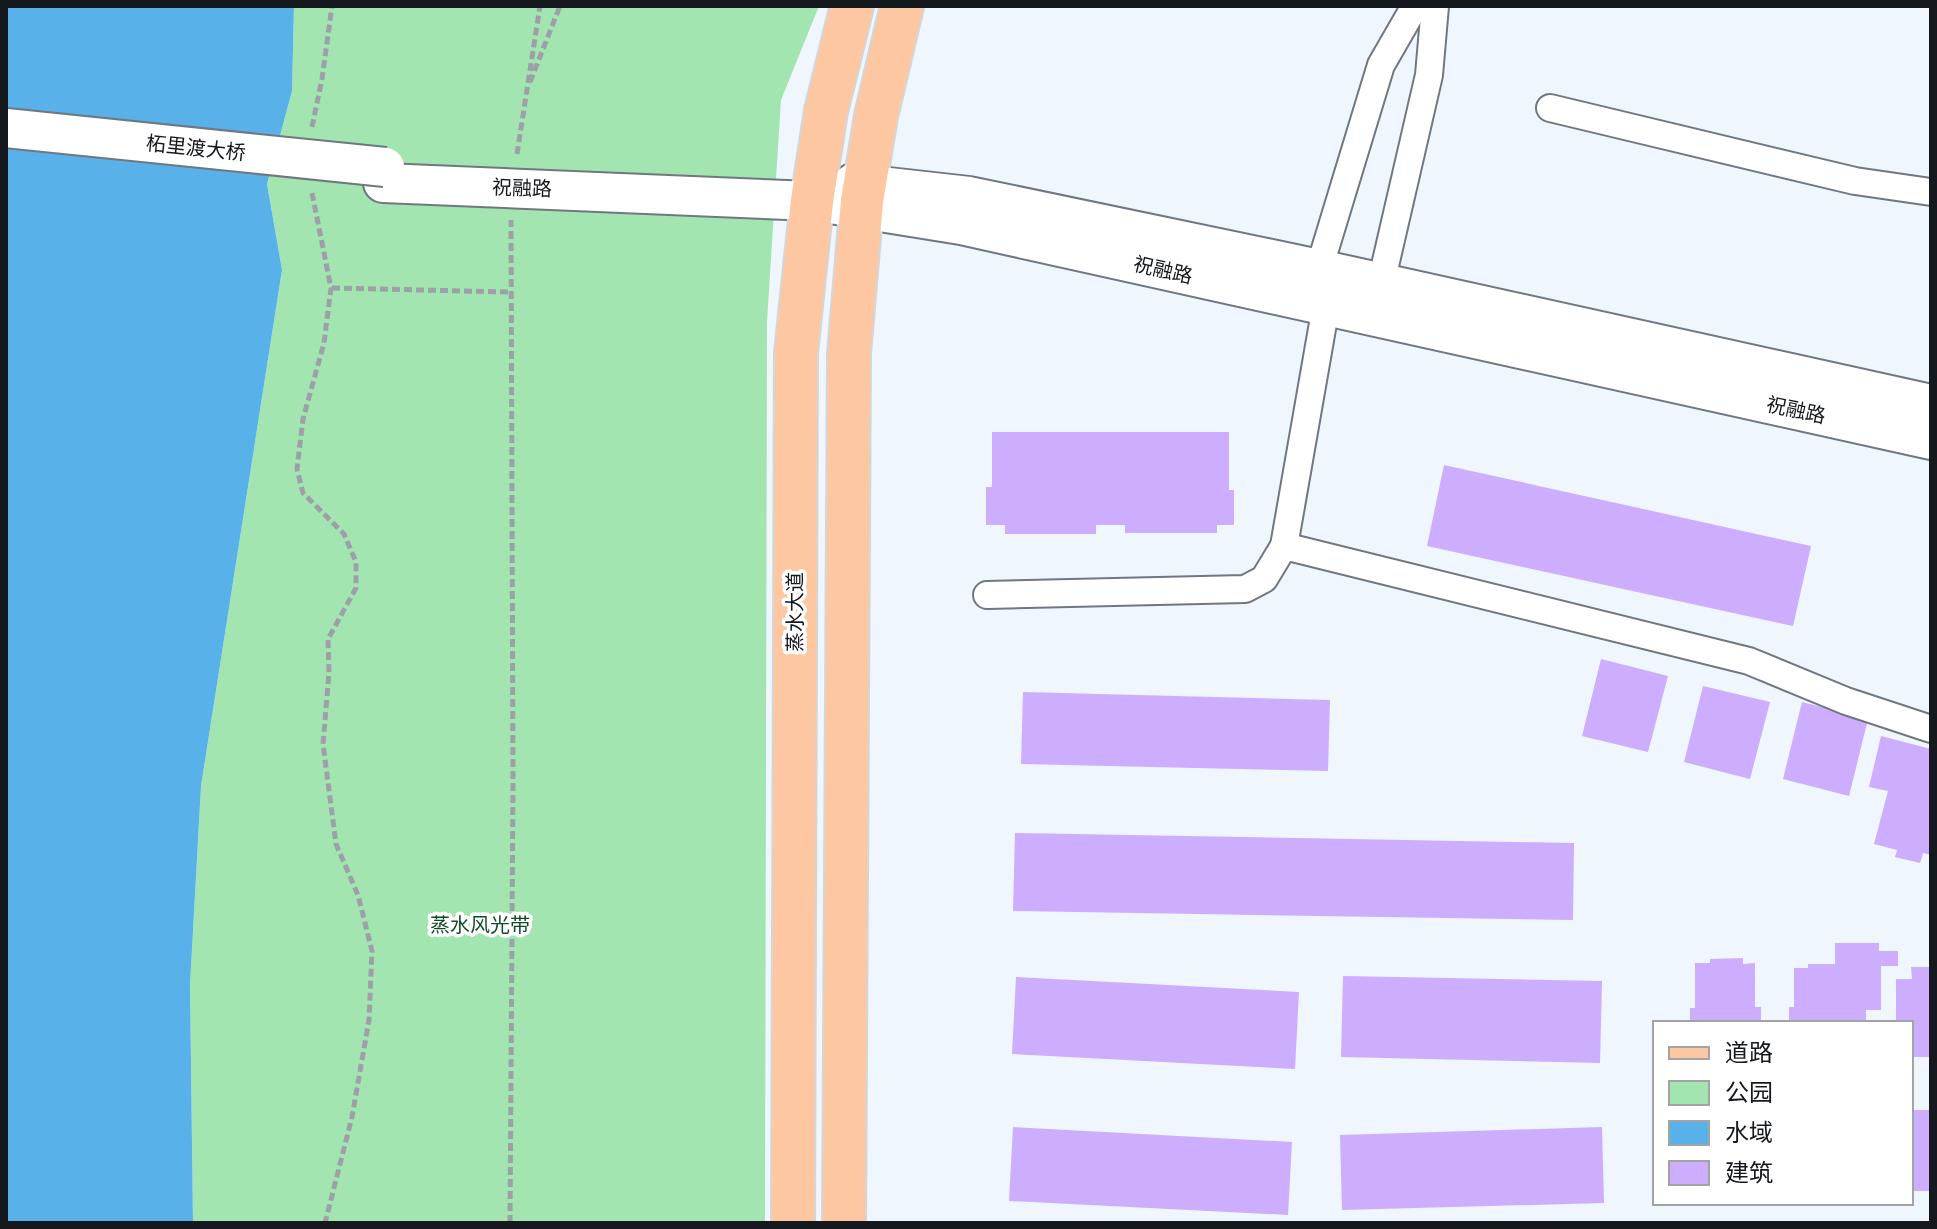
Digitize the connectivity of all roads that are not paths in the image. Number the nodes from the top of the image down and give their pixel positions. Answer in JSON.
{"nodes":[{"id":1,"x":852,"y":6,"type":"edge"},
{"id":2,"x":902,"y":6,"type":"edge"},
{"id":3,"x":1415,"y":6,"type":"edge"},
{"id":4,"x":1435,"y":6,"type":"edge"},
{"id":5,"x":1550,"y":108,"type":"dead end"},
{"id":6,"x":6,"y":128,"type":"edge"},
{"id":7,"x":6,"y":146,"type":"edge"},
{"id":8,"x":384,"y":175,"type":"junction"},
{"id":9,"x":813,"y":190,"type":"junction"},
{"id":10,"x":1931,"y":192,"type":"edge"},
{"id":11,"x":863,"y":197,"type":"junction"},
{"id":12,"x":1319,"y":269,"type":"junction"},
{"id":13,"x":1381,"y":283,"type":"junction"},
{"id":14,"x":1326,"y":306,"type":"junction"},
{"id":15,"x":1931,"y":404,"type":"edge"},
{"id":16,"x":1931,"y":440,"type":"edge"},
{"id":17,"x":1284,"y":546,"type":"junction"},
{"id":18,"x":987,"y":595,"type":"dead end"},
{"id":19,"x":1931,"y":729,"type":"edge"},
{"id":20,"x":793,"y":1223,"type":"edge"},
{"id":21,"x":844,"y":1223,"type":"edge"}],
"edges":[{"from":1,"to":9,"type":"main road","name":"蒸水大道"},
{"from":2,"to":11,"type":"main road"},
{"from":3,"to":12,"type":"street"},
{"from":4,"to":13,"type":"street"},
{"from":5,"to":10,"type":"street"},
{"from":6,"to":8,"type":"main road","name":"柘里渡大桥","bridge":true},
{"from":7,"to":8,"type":"main road","name":"柘里渡大桥"},
{"from":8,"to":9,"type":"main road","name":"祝融路"},
{"from":9,"to":11,"type":"main road","name":"祝融路"},
{"from":9,"to":20,"type":"main road","name":"蒸水大道"},
{"from":11,"to":12,"type":"main road","name":"祝融路"},
{"from":11,"to":14,"type":"main road","name":"祝融路"},
{"from":11,"to":21,"type":"main road"},
{"from":12,"to":13,"type":"main road","name":"祝融路"},
{"from":13,"to":15,"type":"main road","name":"祝融路"},
{"from":14,"to":16,"type":"main road","name":"祝融路"},
{"from":14,"to":17,"type":"street"},
{"from":17,"to":18,"type":"street"},
{"from":17,"to":19,"type":"street"}]}
